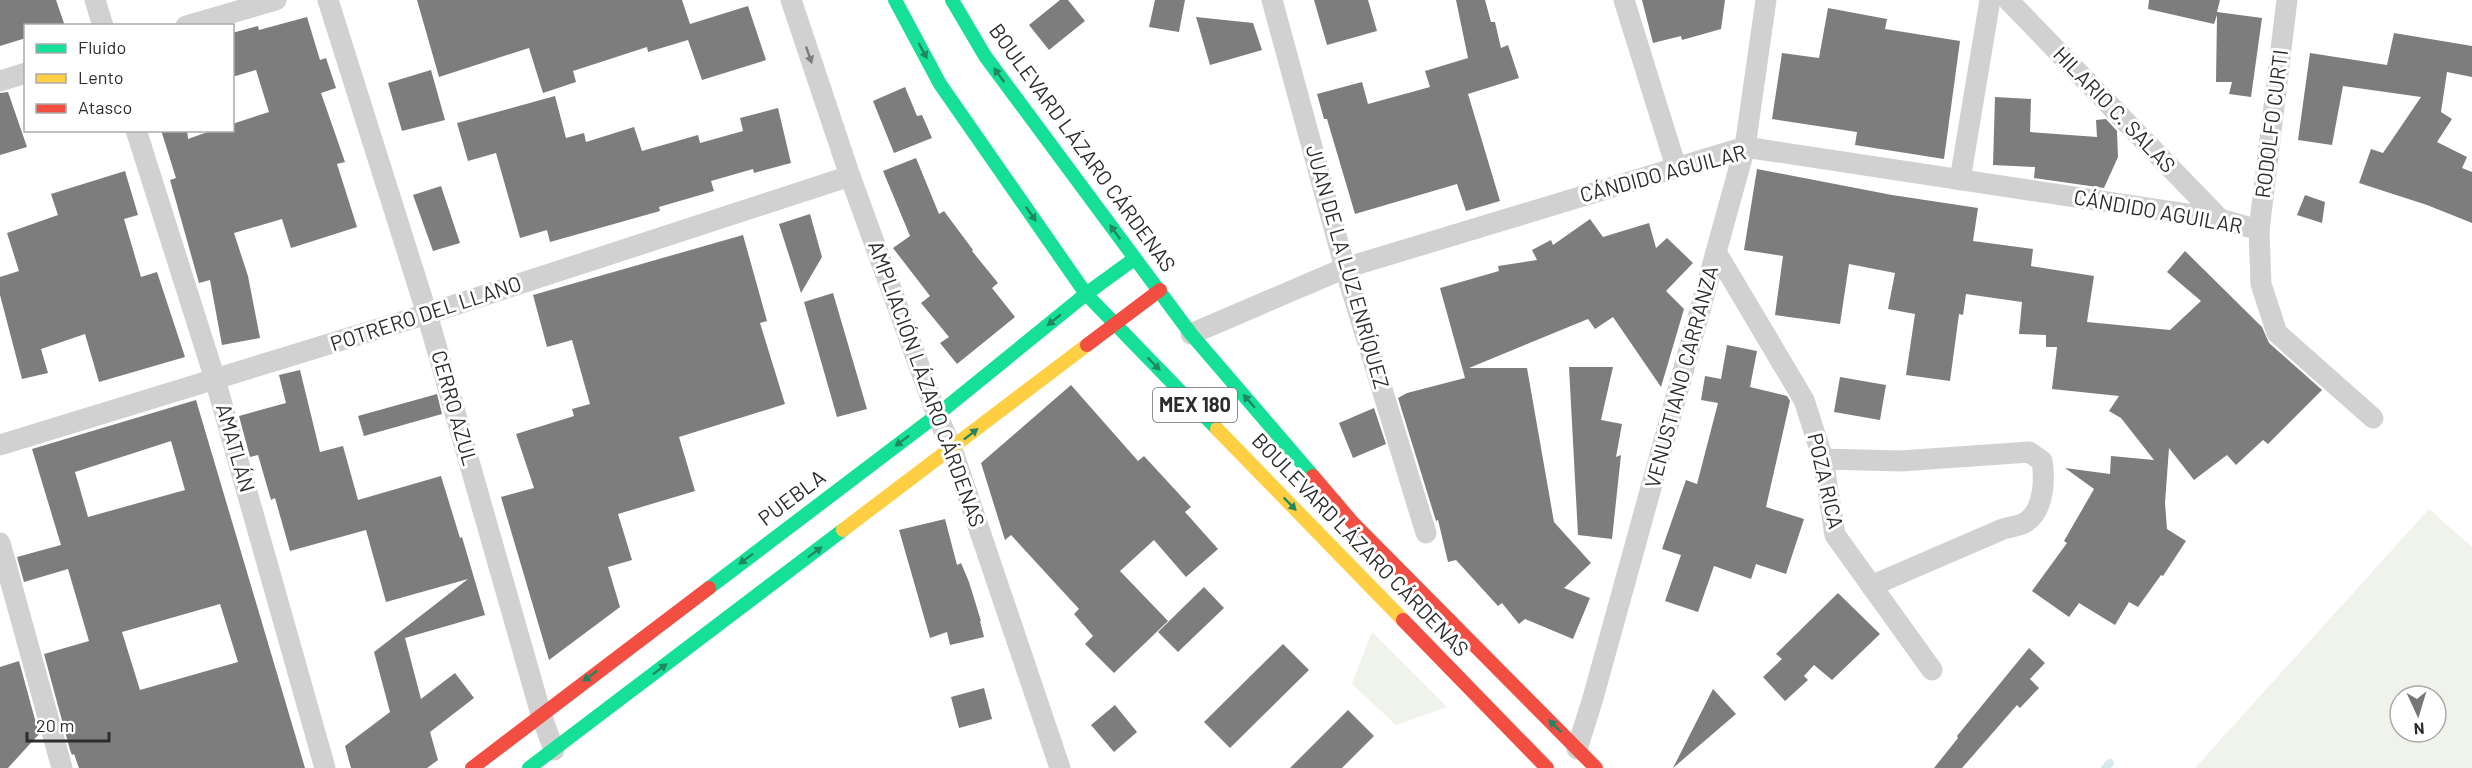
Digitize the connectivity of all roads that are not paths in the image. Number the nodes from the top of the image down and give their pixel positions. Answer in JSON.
{"nodes":[{"id":1,"x":95,"y":0,"type":"edge"},
{"id":2,"x":276,"y":0,"type":"edge"},
{"id":3,"x":328,"y":0,"type":"edge"},
{"id":4,"x":791,"y":0,"type":"edge"},
{"id":5,"x":895,"y":0,"type":"edge"},
{"id":6,"x":952,"y":0,"type":"edge"},
{"id":7,"x":1272,"y":0,"type":"edge"},
{"id":8,"x":1624,"y":0,"type":"edge"},
{"id":9,"x":1766,"y":0,"type":"edge"},
{"id":10,"x":1990,"y":0,"type":"edge"},
{"id":11,"x":2008,"y":0,"type":"edge"},
{"id":12,"x":2287,"y":0,"type":"edge"},
{"id":13,"x":102,"y":24,"type":"edge"},
{"id":14,"x":193,"y":24,"type":"edge"},
{"id":15,"x":24,"y":74,"type":"edge"},
{"id":16,"x":0,"y":81,"type":"edge"},
{"id":17,"x":137,"y":132,"type":"edge"},
{"id":18,"x":1744,"y":147,"type":"junction"},
{"id":19,"x":1676,"y":167,"type":"junction"},
{"id":20,"x":850,"y":176,"type":"junction"},
{"id":21,"x":1960,"y":180,"type":"junction"},
{"id":22,"x":2220,"y":219,"type":"junction"},
{"id":23,"x":2259,"y":230,"type":"junction"},
{"id":24,"x":1716,"y":252,"type":"junction"},
{"id":25,"x":1134,"y":259,"type":"junction"},
{"id":26,"x":1346,"y":268,"type":"junction"},
{"id":27,"x":1160,"y":290,"type":"junction"},
{"id":28,"x":1086,"y":294,"type":"junction"},
{"id":29,"x":427,"y":314,"type":"junction"},
{"id":30,"x":1114,"y":322,"type":"junction"},
{"id":31,"x":1191,"y":334,"type":"junction"},
{"id":32,"x":215,"y":379,"type":"junction"},
{"id":33,"x":937,"y":415,"type":"junction"},
{"id":34,"x":2373,"y":418,"type":"dead end"},
{"id":35,"x":0,"y":445,"type":"edge"},
{"id":36,"x":952,"y":449,"type":"junction"},
{"id":37,"x":1824,"y":459,"type":"junction"},
{"id":38,"x":1426,"y":532,"type":"dead end"},
{"id":39,"x":0,"y":543,"type":"edge"},
{"id":40,"x":1872,"y":586,"type":"junction"},
{"id":41,"x":678,"y":610,"type":"junction"},
{"id":42,"x":700,"y":639,"type":"junction"},
{"id":43,"x":1932,"y":670,"type":"dead end"},
{"id":44,"x":541,"y":714,"type":"junction"},
{"id":45,"x":1577,"y":749,"type":"junction"},
{"id":46,"x":554,"y":750,"type":"junction"},
{"id":47,"x":62,"y":768,"type":"edge"},
{"id":48,"x":325,"y":768,"type":"edge"},
{"id":49,"x":472,"y":768,"type":"edge"},
{"id":50,"x":529,"y":768,"type":"edge"},
{"id":51,"x":1060,"y":768,"type":"edge"},
{"id":52,"x":1547,"y":768,"type":"edge"},
{"id":53,"x":1596,"y":768,"type":"edge"}],
"edges":[{"from":1,"to":13,"type":"street"},
{"from":2,"to":14,"type":"street"},
{"from":3,"to":29,"type":"street","name":"CERRO AZUL"},
{"from":4,"to":20,"type":"street","name":"AMPLIACIÓN LÁZARO CÁRDENAS","one_way":true},
{"from":5,"to":28,"type":"main road","name":"BOULEVARD LÁZARO CÁRDENAS","number":"MEX 180","one_way":true},
{"from":25,"to":6,"type":"main road","name":"BOULEVARD LÁZARO CÁRDENAS","number":"MEX 180","one_way":true},
{"from":7,"to":26,"type":"street","name":"JUAN DE LA LUZ ENRÍQUEZ"},
{"from":8,"to":19,"type":"street"},
{"from":9,"to":18,"type":"street","name":"VENUSTIANO CARRANZA"},
{"from":10,"to":21,"type":"street"},
{"from":11,"to":22,"type":"street","name":"HILARIO C. SALAS"},
{"from":12,"to":23,"type":"street","name":"RODOLFO CURTI"},
{"from":15,"to":16,"type":"street"},
{"from":17,"to":32,"type":"street","name":"AMATLÁN"},
{"from":18,"to":19,"type":"street","name":"CÁNDIDO AGUILAR"},
{"from":18,"to":21,"type":"street","name":"CÁNDIDO AGUILAR"},
{"from":18,"to":24,"type":"street","name":"VENUSTIANO CARRANZA"},
{"from":19,"to":26,"type":"street","name":"CÁNDIDO AGUILAR"},
{"from":20,"to":29,"type":"street","name":"POTRERO DEL LLANO"},
{"from":20,"to":33,"type":"street","name":"AMPLIACIÓN LÁZARO CÁRDENAS"},
{"from":21,"to":22,"type":"street","name":"CÁNDIDO AGUILAR"},
{"from":22,"to":23,"type":"street","name":"CÁNDIDO AGUILAR"},
{"from":23,"to":34,"type":"street","name":"RODOLFO CURTI"},
{"from":24,"to":37,"type":"street","name":"POZA RICA"},
{"from":24,"to":45,"type":"street","name":"VENUSTIANO CARRANZA"},
{"from":25,"to":27,"type":"main road","name":"BOULEVARD LÁZARO CÁRDENAS","number":"MEX 180"},
{"from":25,"to":28,"type":"main road","name":"PUEBLA"},
{"from":26,"to":31,"type":"street","name":"CÁNDIDO AGUILAR"},
{"from":26,"to":38,"type":"street","name":"JUAN DE LA LUZ ENRÍQUEZ"},
{"from":27,"to":30,"type":"main road"},
{"from":27,"to":31,"type":"main road","name":"BOULEVARD LÁZARO CÁRDENAS","number":"MEX 180"},
{"from":28,"to":30,"type":"main road","name":"BOULEVARD LÁZARO CÁRDENAS","number":"MEX 180"},
{"from":28,"to":33,"type":"main road","name":"PUEBLA","one_way":true},
{"from":29,"to":32,"type":"street","name":"POTRERO DEL LLANO"},
{"from":29,"to":44,"type":"street","name":"CERRO AZUL"},
{"from":36,"to":30,"type":"main road","one_way":true},
{"from":30,"to":52,"type":"main road","name":"BOULEVARD LÁZARO CÁRDENAS","number":"MEX 180","one_way":true},
{"from":45,"to":31,"type":"main road","name":"BOULEVARD LÁZARO CÁRDENAS","number":"MEX 180","one_way":true},
{"from":32,"to":35,"type":"street","name":"POTRERO DEL LLANO"},
{"from":32,"to":48,"type":"street","name":"AMATLÁN"},
{"from":33,"to":36,"type":"street","name":"AMPLIACIÓN LÁZARO CÁRDENAS"},
{"from":33,"to":41,"type":"main road","name":"PUEBLA","one_way":true},
{"from":42,"to":36,"type":"main road","one_way":true},
{"from":36,"to":51,"type":"street","name":"AMPLIACIÓN LÁZARO CÁRDENAS"},
{"from":37,"to":40,"type":"street","name":"POZA RICA"},
{"from":37,"to":40,"type":"street"},
{"from":39,"to":47,"type":"street"},
{"from":40,"to":43,"type":"street","name":"POZA RICA"},
{"from":41,"to":42,"type":"main road"},
{"from":41,"to":44,"type":"main road","name":"PUEBLA","one_way":true},
{"from":46,"to":42,"type":"main road","one_way":true},
{"from":44,"to":46,"type":"street","name":"CERRO AZUL"},
{"from":44,"to":49,"type":"main road","name":"PUEBLA"},
{"from":45,"to":53,"type":"main road","name":"BOULEVARD LÁZARO CÁRDENAS","number":"MEX 180"},
{"from":46,"to":50,"type":"main road"}]}
